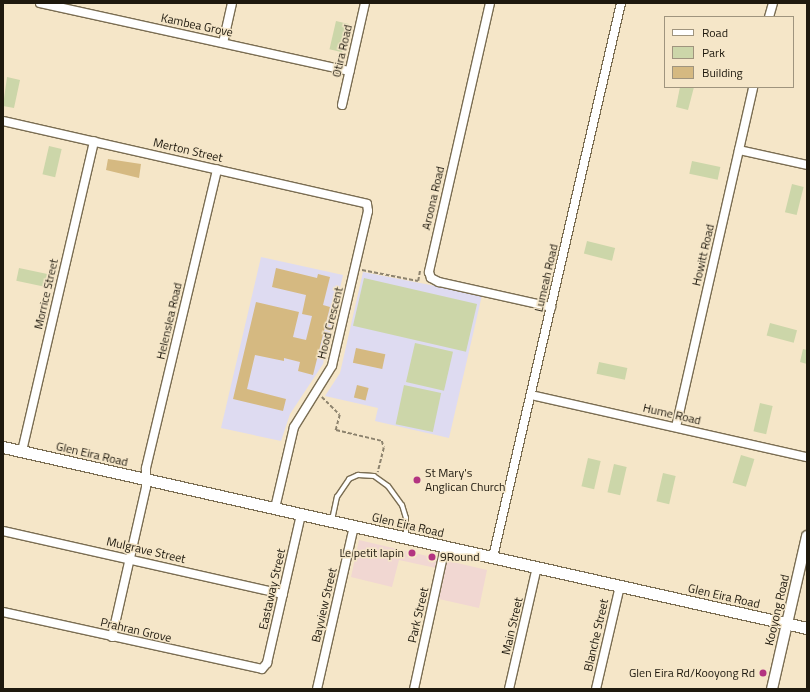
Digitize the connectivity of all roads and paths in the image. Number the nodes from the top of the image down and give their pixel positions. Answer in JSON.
{"nodes":[{"id":1,"x":40,"y":3,"type":"edge"},
{"id":2,"x":232,"y":3,"type":"edge"},
{"id":3,"x":365,"y":3,"type":"edge"},
{"id":4,"x":490,"y":3,"type":"edge"},
{"id":5,"x":621,"y":3,"type":"edge"},
{"id":6,"x":772,"y":3,"type":"edge"},
{"id":7,"x":769,"y":16,"type":"edge"},
{"id":8,"x":223,"y":43,"type":"junction"},
{"id":9,"x":350,"y":71,"type":"junction"},
{"id":10,"x":753,"y":88,"type":"edge"},
{"id":11,"x":342,"y":105,"type":"dead end"},
{"id":12,"x":3,"y":121,"type":"edge"},
{"id":13,"x":94,"y":141,"type":"junction"},
{"id":14,"x":739,"y":150,"type":"junction"},
{"id":15,"x":807,"y":165,"type":"edge"},
{"id":16,"x":217,"y":169,"type":"junction"},
{"id":17,"x":367,"y":204,"type":"joint"},
{"id":18,"x":355,"y":268,"type":"junction"},
{"id":19,"x":418,"y":281,"type":"dead end"},
{"id":20,"x":551,"y":307,"type":"junction"},
{"id":21,"x":316,"y":392,"type":"junction"},
{"id":22,"x":531,"y":395,"type":"junction"},
{"id":23,"x":676,"y":427,"type":"junction"},
{"id":24,"x":3,"y":447,"type":"edge"},
{"id":25,"x":22,"y":451,"type":"junction"},
{"id":26,"x":807,"y":457,"type":"edge"},
{"id":27,"x":377,"y":477,"type":"junction"},
{"id":28,"x":146,"y":479,"type":"junction"},
{"id":29,"x":275,"y":508,"type":"junction"},
{"id":30,"x":301,"y":514,"type":"junction"},
{"id":31,"x":331,"y":521,"type":"junction"},
{"id":32,"x":354,"y":526,"type":"junction"},
{"id":33,"x":3,"y":531,"type":"edge"},
{"id":34,"x":807,"y":536,"type":"edge"},
{"id":35,"x":406,"y":538,"type":"junction"},
{"id":36,"x":446,"y":547,"type":"junction"},
{"id":37,"x":494,"y":557,"type":"junction"},
{"id":38,"x":130,"y":559,"type":"junction"},
{"id":39,"x":537,"y":567,"type":"junction"},
{"id":40,"x":620,"y":586,"type":"junction"},
{"id":41,"x":283,"y":594,"type":"junction"},
{"id":42,"x":3,"y":612,"type":"edge"},
{"id":43,"x":787,"y":624,"type":"junction"},
{"id":44,"x":807,"y":628,"type":"edge"},
{"id":45,"x":112,"y":637,"type":"junction"},
{"id":46,"x":264,"y":668,"type":"joint"},
{"id":47,"x":317,"y":689,"type":"edge"},
{"id":48,"x":414,"y":689,"type":"edge"},
{"id":49,"x":509,"y":689,"type":"edge"},
{"id":50,"x":596,"y":689,"type":"edge"},
{"id":51,"x":772,"y":689,"type":"edge"}],
"edges":[{"from":1,"to":8,"type":"street","name":"Kambea Grove"},
{"from":2,"to":8,"type":"street"},
{"from":3,"to":9,"type":"street","name":"Otira Road"},
{"from":4,"to":20,"type":"street","name":"Aroona Road"},
{"from":5,"to":20,"type":"street","name":"Lumeah Road"},
{"from":6,"to":7,"type":"street"},
{"from":8,"to":9,"type":"street","name":"Kambea Grove"},
{"from":9,"to":11,"type":"street","name":"Otira Road"},
{"from":10,"to":14,"type":"street","name":"Howitt Road"},
{"from":12,"to":13,"type":"street","name":"Merton Street"},
{"from":13,"to":16,"type":"street","name":"Merton Street"},
{"from":13,"to":25,"type":"street","name":"Morrice Street"},
{"from":14,"to":15,"type":"street"},
{"from":14,"to":23,"type":"street","name":"Howitt Road"},
{"from":16,"to":17,"type":"street","name":"Merton Street"},
{"from":16,"to":28,"type":"street","name":"Helenslea Road"},
{"from":17,"to":18,"type":"street","name":"Hood Crescent"},
{"from":18,"to":19,"type":"path"},
{"from":18,"to":21,"type":"street","name":"Hood Crescent"},
{"from":20,"to":22,"type":"street","name":"Lumeah Road"},
{"from":21,"to":27,"type":"path"},
{"from":21,"to":29,"type":"street","name":"Hood Crescent"},
{"from":22,"to":23,"type":"street","name":"Hume Road"},
{"from":22,"to":37,"type":"street","name":"Lumeah Road"},
{"from":23,"to":26,"type":"street","name":"Hume Road"},
{"from":24,"to":25,"type":"main road","name":"Glen Eira Road"},
{"from":25,"to":28,"type":"main road","name":"Glen Eira Road"},
{"from":27,"to":31,"type":"lane"},
{"from":27,"to":35,"type":"lane"},
{"from":28,"to":29,"type":"main road","name":"Glen Eira Road"},
{"from":28,"to":38,"type":"street","name":"Helenslea Road"},
{"from":29,"to":30,"type":"main road","name":"Glen Eira Road"},
{"from":30,"to":31,"type":"main road","name":"Glen Eira Road"},
{"from":30,"to":41,"type":"street","name":"Eastaway Street"},
{"from":31,"to":32,"type":"main road","name":"Glen Eira Road"},
{"from":32,"to":35,"type":"main road","name":"Glen Eira Road"},
{"from":32,"to":47,"type":"street","name":"Bayview Street"},
{"from":33,"to":38,"type":"street","name":"Mulgrave Street"},
{"from":34,"to":43,"type":"street","name":"Kooyong Road"},
{"from":35,"to":36,"type":"main road","name":"Glen Eira Road"},
{"from":36,"to":37,"type":"main road","name":"Glen Eira Road"},
{"from":36,"to":48,"type":"street","name":"Park Street"},
{"from":37,"to":39,"type":"main road","name":"Glen Eira Road"},
{"from":38,"to":41,"type":"street","name":"Mulgrave Street"},
{"from":38,"to":45,"type":"street","name":"Helenslea Road"},
{"from":39,"to":40,"type":"main road","name":"Glen Eira Road"},
{"from":39,"to":49,"type":"street","name":"Main Street"},
{"from":40,"to":43,"type":"main road","name":"Glen Eira Road"},
{"from":40,"to":50,"type":"street","name":"Blanche Street"},
{"from":41,"to":46,"type":"street","name":"Eastaway Street"},
{"from":42,"to":45,"type":"street","name":"Prahran Grove"},
{"from":43,"to":44,"type":"main road","name":"Glen Eira Road"},
{"from":43,"to":51,"type":"street","name":"Kooyong Road"},
{"from":45,"to":46,"type":"street","name":"Prahran Grove"}]}
